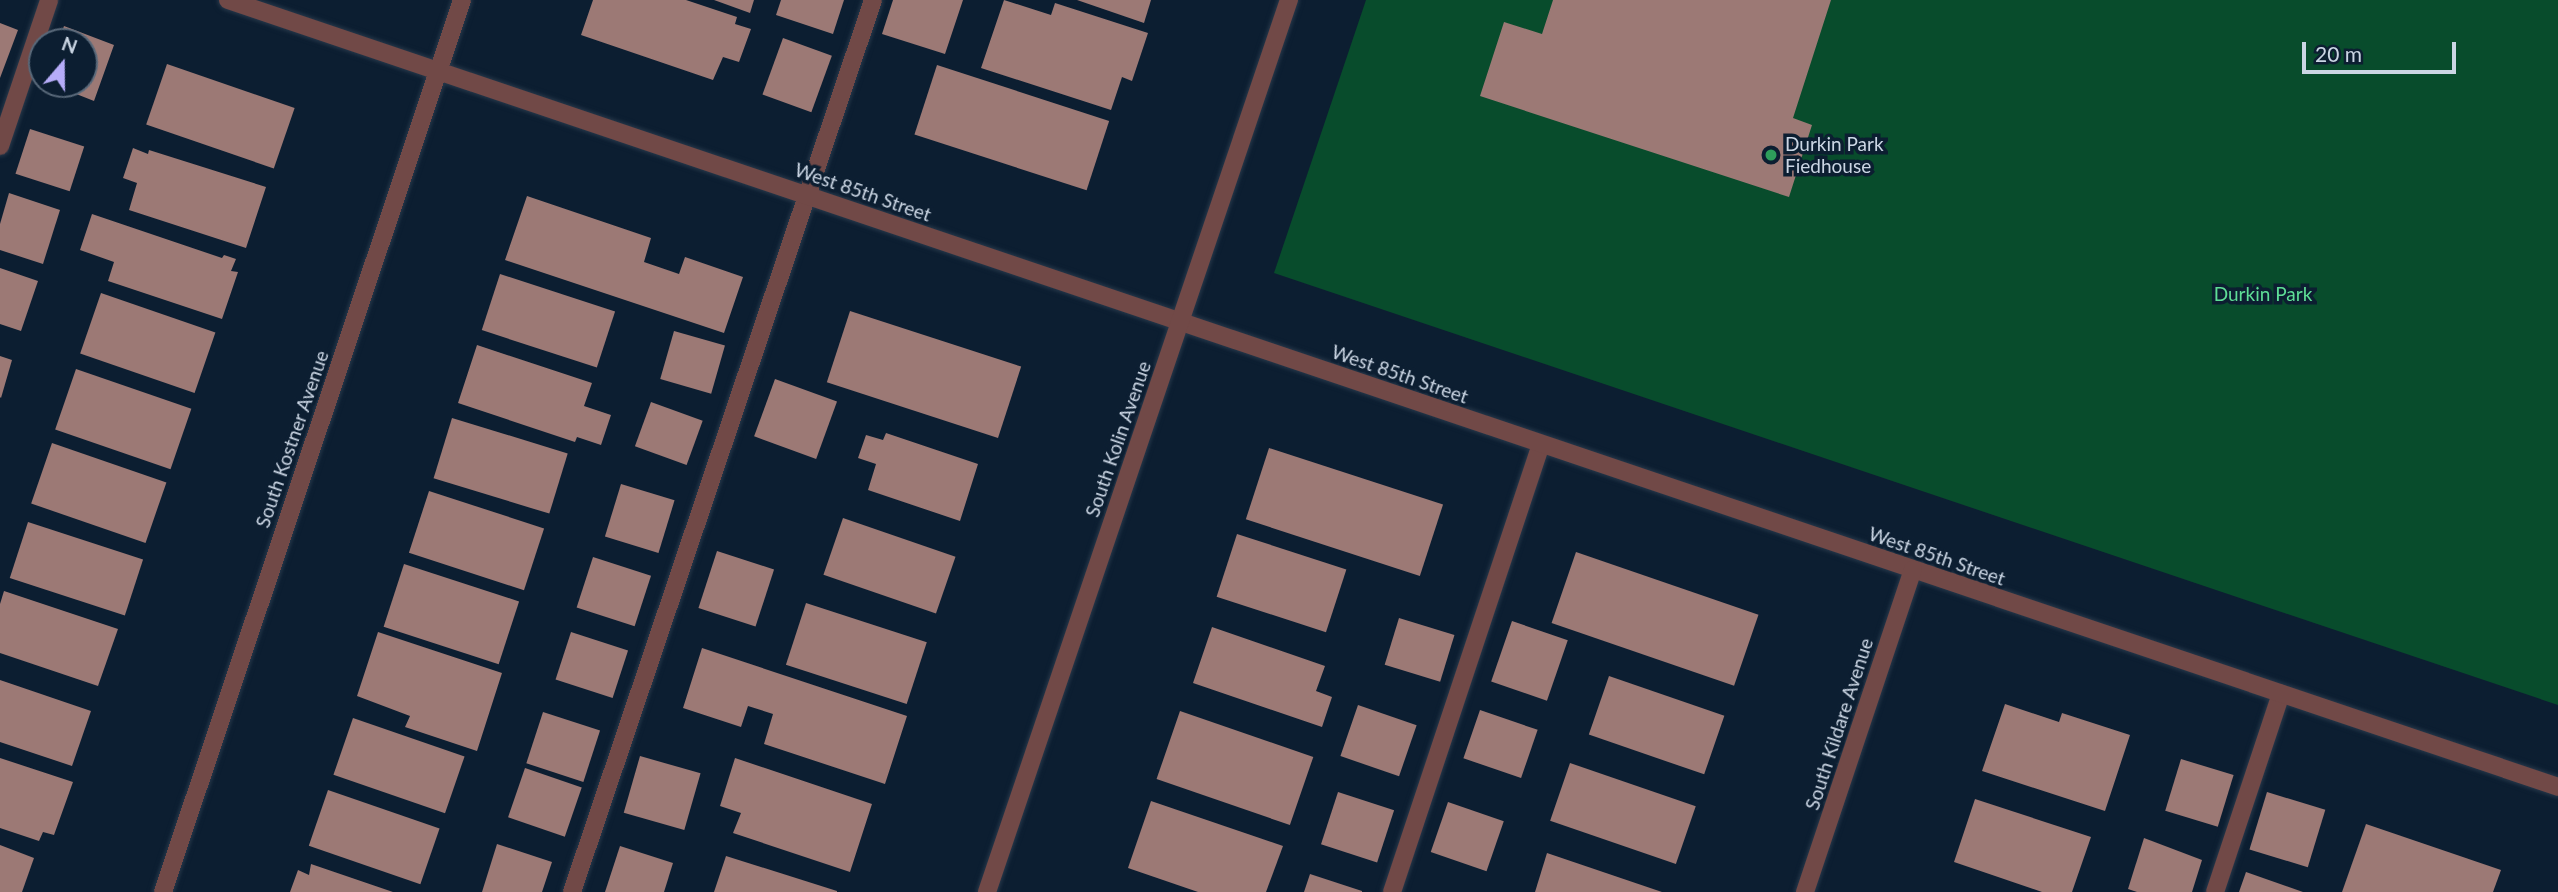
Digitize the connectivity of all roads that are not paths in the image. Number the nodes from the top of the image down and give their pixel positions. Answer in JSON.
{"nodes":[{"id":1,"x":49,"y":0,"type":"edge"},
{"id":2,"x":228,"y":0,"type":"edge"},
{"id":3,"x":462,"y":0,"type":"edge"},
{"id":4,"x":873,"y":0,"type":"edge"},
{"id":5,"x":1289,"y":0,"type":"edge"},
{"id":6,"x":437,"y":71,"type":"junction"},
{"id":7,"x":0,"y":146,"type":"edge"},
{"id":8,"x":807,"y":196,"type":"junction"},
{"id":9,"x":1180,"y":321,"type":"junction"},
{"id":10,"x":1541,"y":444,"type":"junction"},
{"id":11,"x":1913,"y":570,"type":"junction"},
{"id":12,"x":2281,"y":694,"type":"junction"},
{"id":13,"x":2558,"y":787,"type":"edge"},
{"id":14,"x":163,"y":892,"type":"edge"},
{"id":15,"x":572,"y":892,"type":"edge"},
{"id":16,"x":987,"y":892,"type":"edge"},
{"id":17,"x":1392,"y":892,"type":"edge"},
{"id":18,"x":1805,"y":892,"type":"edge"},
{"id":19,"x":2215,"y":892,"type":"edge"}],
"edges":[{"from":1,"to":7,"type":"street"},
{"from":2,"to":6,"type":"street","name":"West 85th Street"},
{"from":3,"to":6,"type":"street","name":"South Kostner Avenue"},
{"from":4,"to":8,"type":"street"},
{"from":5,"to":9,"type":"street","name":"South Kolin Avenue"},
{"from":6,"to":8,"type":"street","name":"West 85th Street"},
{"from":6,"to":14,"type":"street","name":"South Kostner Avenue"},
{"from":8,"to":9,"type":"street","name":"West 85th Street"},
{"from":8,"to":15,"type":"street"},
{"from":9,"to":10,"type":"street","name":"West 85th Street"},
{"from":9,"to":16,"type":"street","name":"South Kolin Avenue"},
{"from":10,"to":11,"type":"street","name":"West 85th Street"},
{"from":10,"to":17,"type":"street"},
{"from":11,"to":12,"type":"street","name":"West 85th Street"},
{"from":11,"to":18,"type":"street","name":"South Kildare Avenue"},
{"from":12,"to":13,"type":"street","name":"West 85th Street"},
{"from":12,"to":19,"type":"street"}]}
